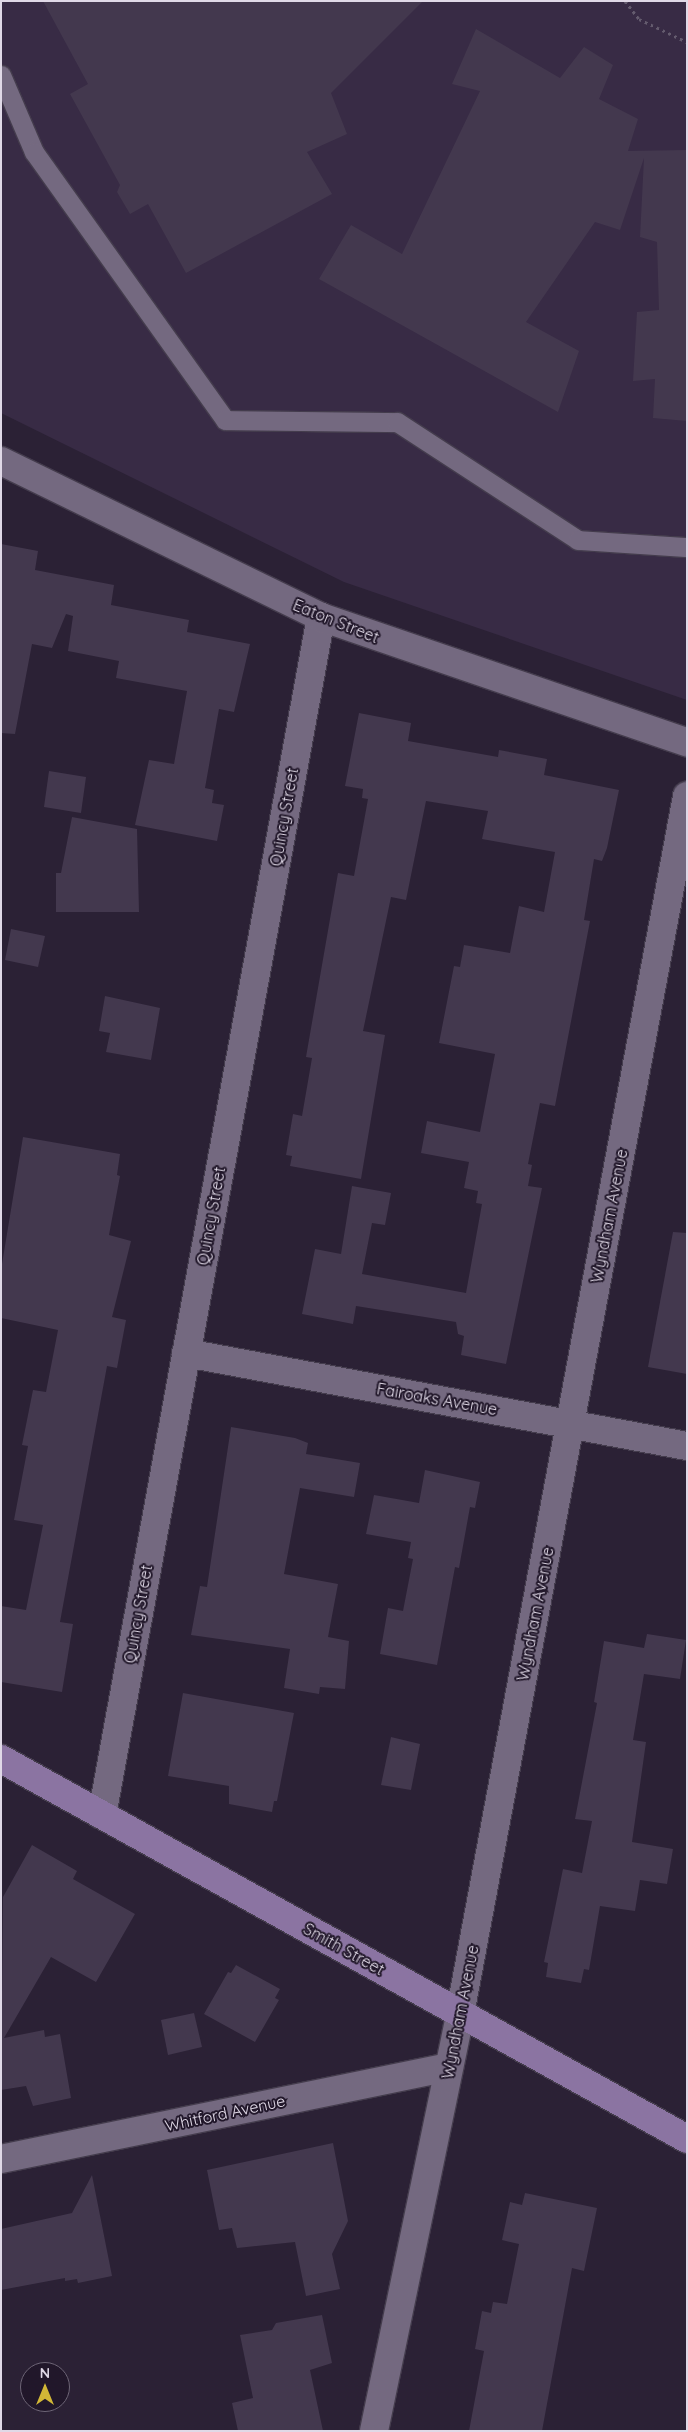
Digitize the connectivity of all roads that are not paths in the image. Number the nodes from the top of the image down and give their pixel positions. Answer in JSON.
{"nodes":[{"id":1,"x":1,"y":75,"type":"edge"},
{"id":2,"x":1,"y":461,"type":"edge"},
{"id":3,"x":687,"y":548,"type":"edge"},
{"id":4,"x":321,"y":617,"type":"junction"},
{"id":5,"x":687,"y":742,"type":"edge"},
{"id":6,"x":687,"y":796,"type":"edge"},
{"id":7,"x":186,"y":1353,"type":"junction"},
{"id":8,"x":570,"y":1424,"type":"junction"},
{"id":9,"x":687,"y":1446,"type":"edge"},
{"id":10,"x":1,"y":1759,"type":"edge"},
{"id":11,"x":102,"y":1815,"type":"junction"},
{"id":12,"x":460,"y":2014,"type":"junction"},
{"id":13,"x":449,"y":2067,"type":"junction"},
{"id":14,"x":687,"y":2139,"type":"edge"},
{"id":15,"x":1,"y":2159,"type":"edge"},
{"id":16,"x":374,"y":2431,"type":"edge"}],
"edges":[{"from":1,"to":3,"type":"lane"},
{"from":2,"to":4,"type":"street","name":"Eaton Street"},
{"from":4,"to":5,"type":"street","name":"Eaton Street"},
{"from":4,"to":7,"type":"street","name":"Quincy Street"},
{"from":6,"to":8,"type":"street","name":"Wyndham Avenue"},
{"from":7,"to":8,"type":"street","name":"Fairoaks Avenue"},
{"from":7,"to":11,"type":"street","name":"Quincy Street"},
{"from":8,"to":9,"type":"street","name":"Fairoaks Avenue"},
{"from":8,"to":12,"type":"street","name":"Wyndham Avenue"},
{"from":10,"to":11,"type":"main road","name":"Smith Street"},
{"from":11,"to":12,"type":"main road","name":"Smith Street"},
{"from":12,"to":13,"type":"street","name":"Wyndham Avenue"},
{"from":12,"to":14,"type":"main road","name":"Smith Street"},
{"from":13,"to":15,"type":"street","name":"Whitford Avenue"},
{"from":13,"to":16,"type":"street","name":"Wyndham Avenue"}]}
